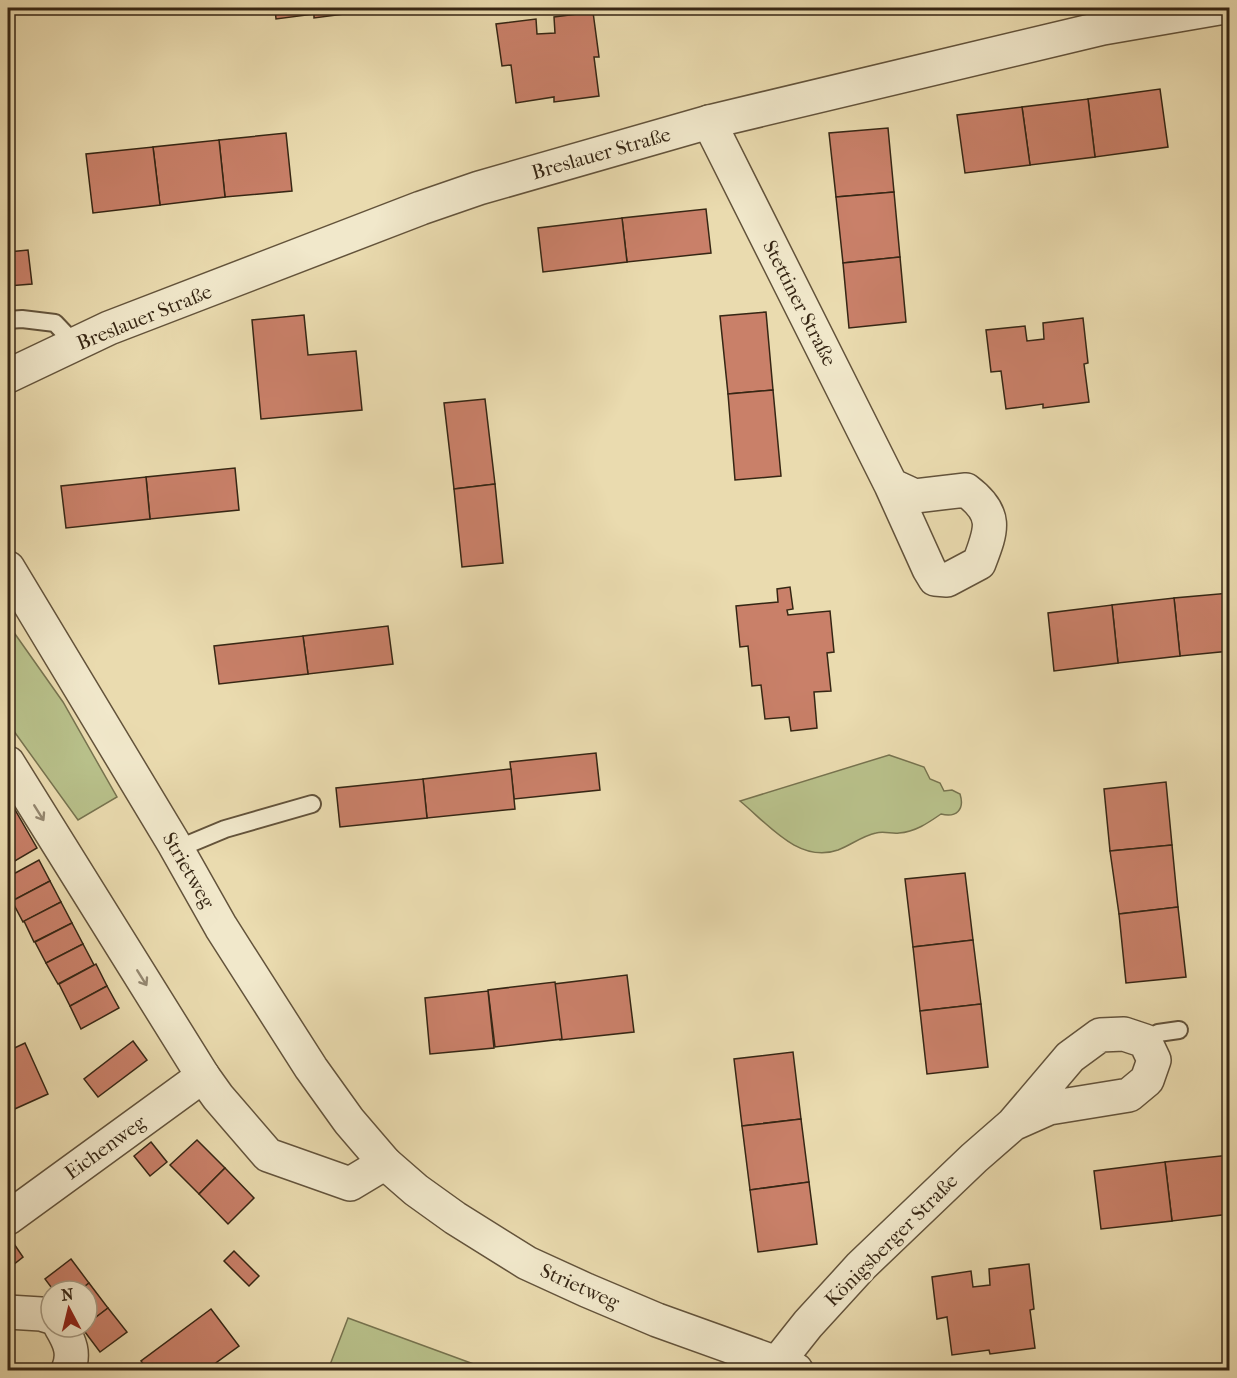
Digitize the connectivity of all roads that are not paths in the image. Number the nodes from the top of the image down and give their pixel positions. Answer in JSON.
{"nodes":[{"id":1,"x":1219,"y":8,"type":"edge"},
{"id":2,"x":709,"y":122,"type":"junction"},
{"id":3,"x":8,"y":320,"type":"edge"},
{"id":4,"x":75,"y":344,"type":"junction"},
{"id":5,"x":8,"y":376,"type":"edge"},
{"id":6,"x":891,"y":485,"type":"dead end"},
{"id":7,"x":8,"y":568,"type":"edge"},
{"id":8,"x":8,"y":763,"type":"edge"},
{"id":9,"x":312,"y":804,"type":"dead end"},
{"id":10,"x":177,"y":849,"type":"junction"},
{"id":11,"x":1179,"y":1030,"type":"dead end"},
{"id":12,"x":1145,"y":1041,"type":"junction"},
{"id":13,"x":203,"y":1076,"type":"junction"},
{"id":14,"x":1013,"y":1124,"type":"junction"},
{"id":15,"x":384,"y":1163,"type":"junction"},
{"id":16,"x":8,"y":1218,"type":"edge"},
{"id":17,"x":8,"y":1313,"type":"edge"},
{"id":18,"x":39,"y":1314,"type":"edge"},
{"id":19,"x":67,"y":1339,"type":"edge"},
{"id":20,"x":786,"y":1367,"type":"edge"},
{"id":21,"x":68,"y":1371,"type":"edge"}],
"edges":[{"from":1,"to":2,"type":"street","name":"Breslauer Straße"},
{"from":2,"to":4,"type":"street","name":"Breslauer Straße"},
{"from":2,"to":6,"type":"street","name":"Stettiner Straße"},
{"from":3,"to":4,"type":"lane"},
{"from":4,"to":5,"type":"street","name":"Breslauer Straße"},
{"from":7,"to":10,"type":"street","name":"Strietweg"},
{"from":8,"to":13,"type":"street","one_way":true},
{"from":9,"to":10,"type":"lane"},
{"from":10,"to":15,"type":"street","name":"Strietweg"},
{"from":11,"to":12,"type":"lane"},
{"from":12,"to":14,"type":"street","name":"Königsberger Straße"},
{"from":12,"to":14,"type":"street","name":"Königsberger Straße"},
{"from":13,"to":15,"type":"street"},
{"from":13,"to":16,"type":"street","name":"Eichenweg"},
{"from":14,"to":20,"type":"street","name":"Königsberger Straße"},
{"from":15,"to":20,"type":"street","name":"Strietweg"},
{"from":17,"to":18,"type":"street"},
{"from":19,"to":21,"type":"street"}]}
